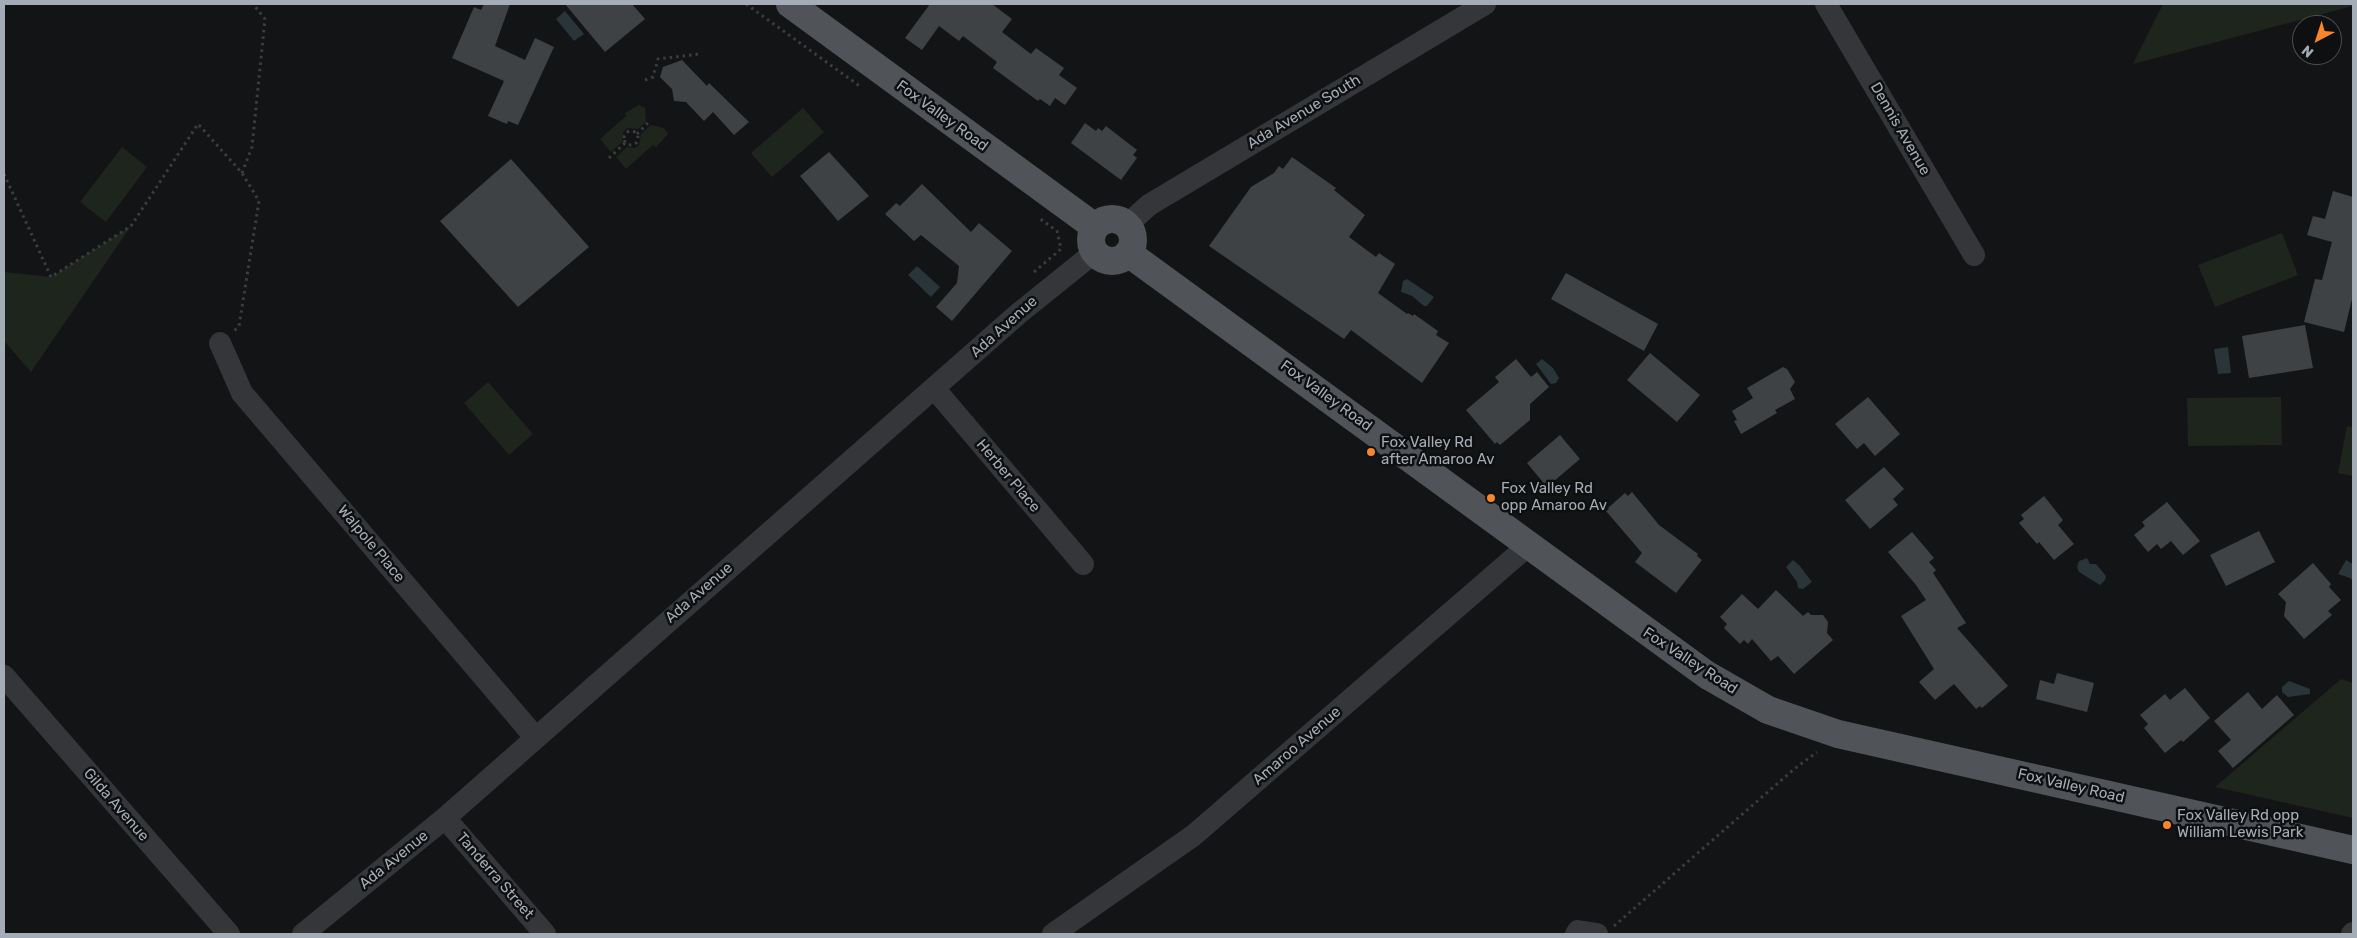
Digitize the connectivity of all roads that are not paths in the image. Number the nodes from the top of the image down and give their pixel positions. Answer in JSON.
{"nodes":[{"id":1,"x":790,"y":4,"type":"edge"},
{"id":2,"x":1485,"y":4,"type":"edge"},
{"id":3,"x":1826,"y":4,"type":"edge"},
{"id":4,"x":1127,"y":225,"type":"junction"},
{"id":5,"x":1095,"y":240,"type":"junction"},
{"id":6,"x":1128,"y":253,"type":"junction"},
{"id":7,"x":1974,"y":255,"type":"dead end"},
{"id":8,"x":220,"y":343,"type":"road end"},
{"id":9,"x":934,"y":388,"type":"junction"},
{"id":10,"x":1530,"y":544,"type":"junction"},
{"id":11,"x":1083,"y":564,"type":"dead end"},
{"id":12,"x":4,"y":676,"type":"edge"},
{"id":13,"x":536,"y":737,"type":"junction"},
{"id":14,"x":445,"y":818,"type":"junction"},
{"id":15,"x":2353,"y":850,"type":"edge"},
{"id":16,"x":1604,"y":931,"type":"edge"},
{"id":17,"x":229,"y":934,"type":"edge"},
{"id":18,"x":303,"y":934,"type":"edge"},
{"id":19,"x":545,"y":934,"type":"edge"},
{"id":20,"x":1053,"y":934,"type":"edge"},
{"id":21,"x":1576,"y":934,"type":"edge"}],
"edges":[{"from":1,"to":5,"type":"main road","name":"Fox Valley Road"},
{"from":2,"to":4,"type":"street","name":"Ada Avenue South"},
{"from":3,"to":7,"type":"street","name":"Dennis Avenue"},
{"from":4,"to":5,"type":"main road"},
{"from":4,"to":6,"type":"main road"},
{"from":5,"to":6,"type":"main road","name":"Fox Valley Road"},
{"from":5,"to":9,"type":"street","name":"Ada Avenue"},
{"from":6,"to":10,"type":"main road","name":"Fox Valley Road"},
{"from":8,"to":13,"type":"street","name":"Walpole Place"},
{"from":9,"to":11,"type":"street","name":"Herber Place"},
{"from":9,"to":13,"type":"street","name":"Ada Avenue"},
{"from":10,"to":15,"type":"main road","name":"Fox Valley Road"},
{"from":10,"to":20,"type":"street","name":"Amaroo Avenue"},
{"from":12,"to":17,"type":"street","name":"Gilda Avenue"},
{"from":13,"to":14,"type":"street","name":"Ada Avenue"},
{"from":14,"to":18,"type":"street","name":"Ada Avenue"},
{"from":14,"to":19,"type":"street","name":"Tanderra Street"},
{"from":16,"to":21,"type":"street"}]}
